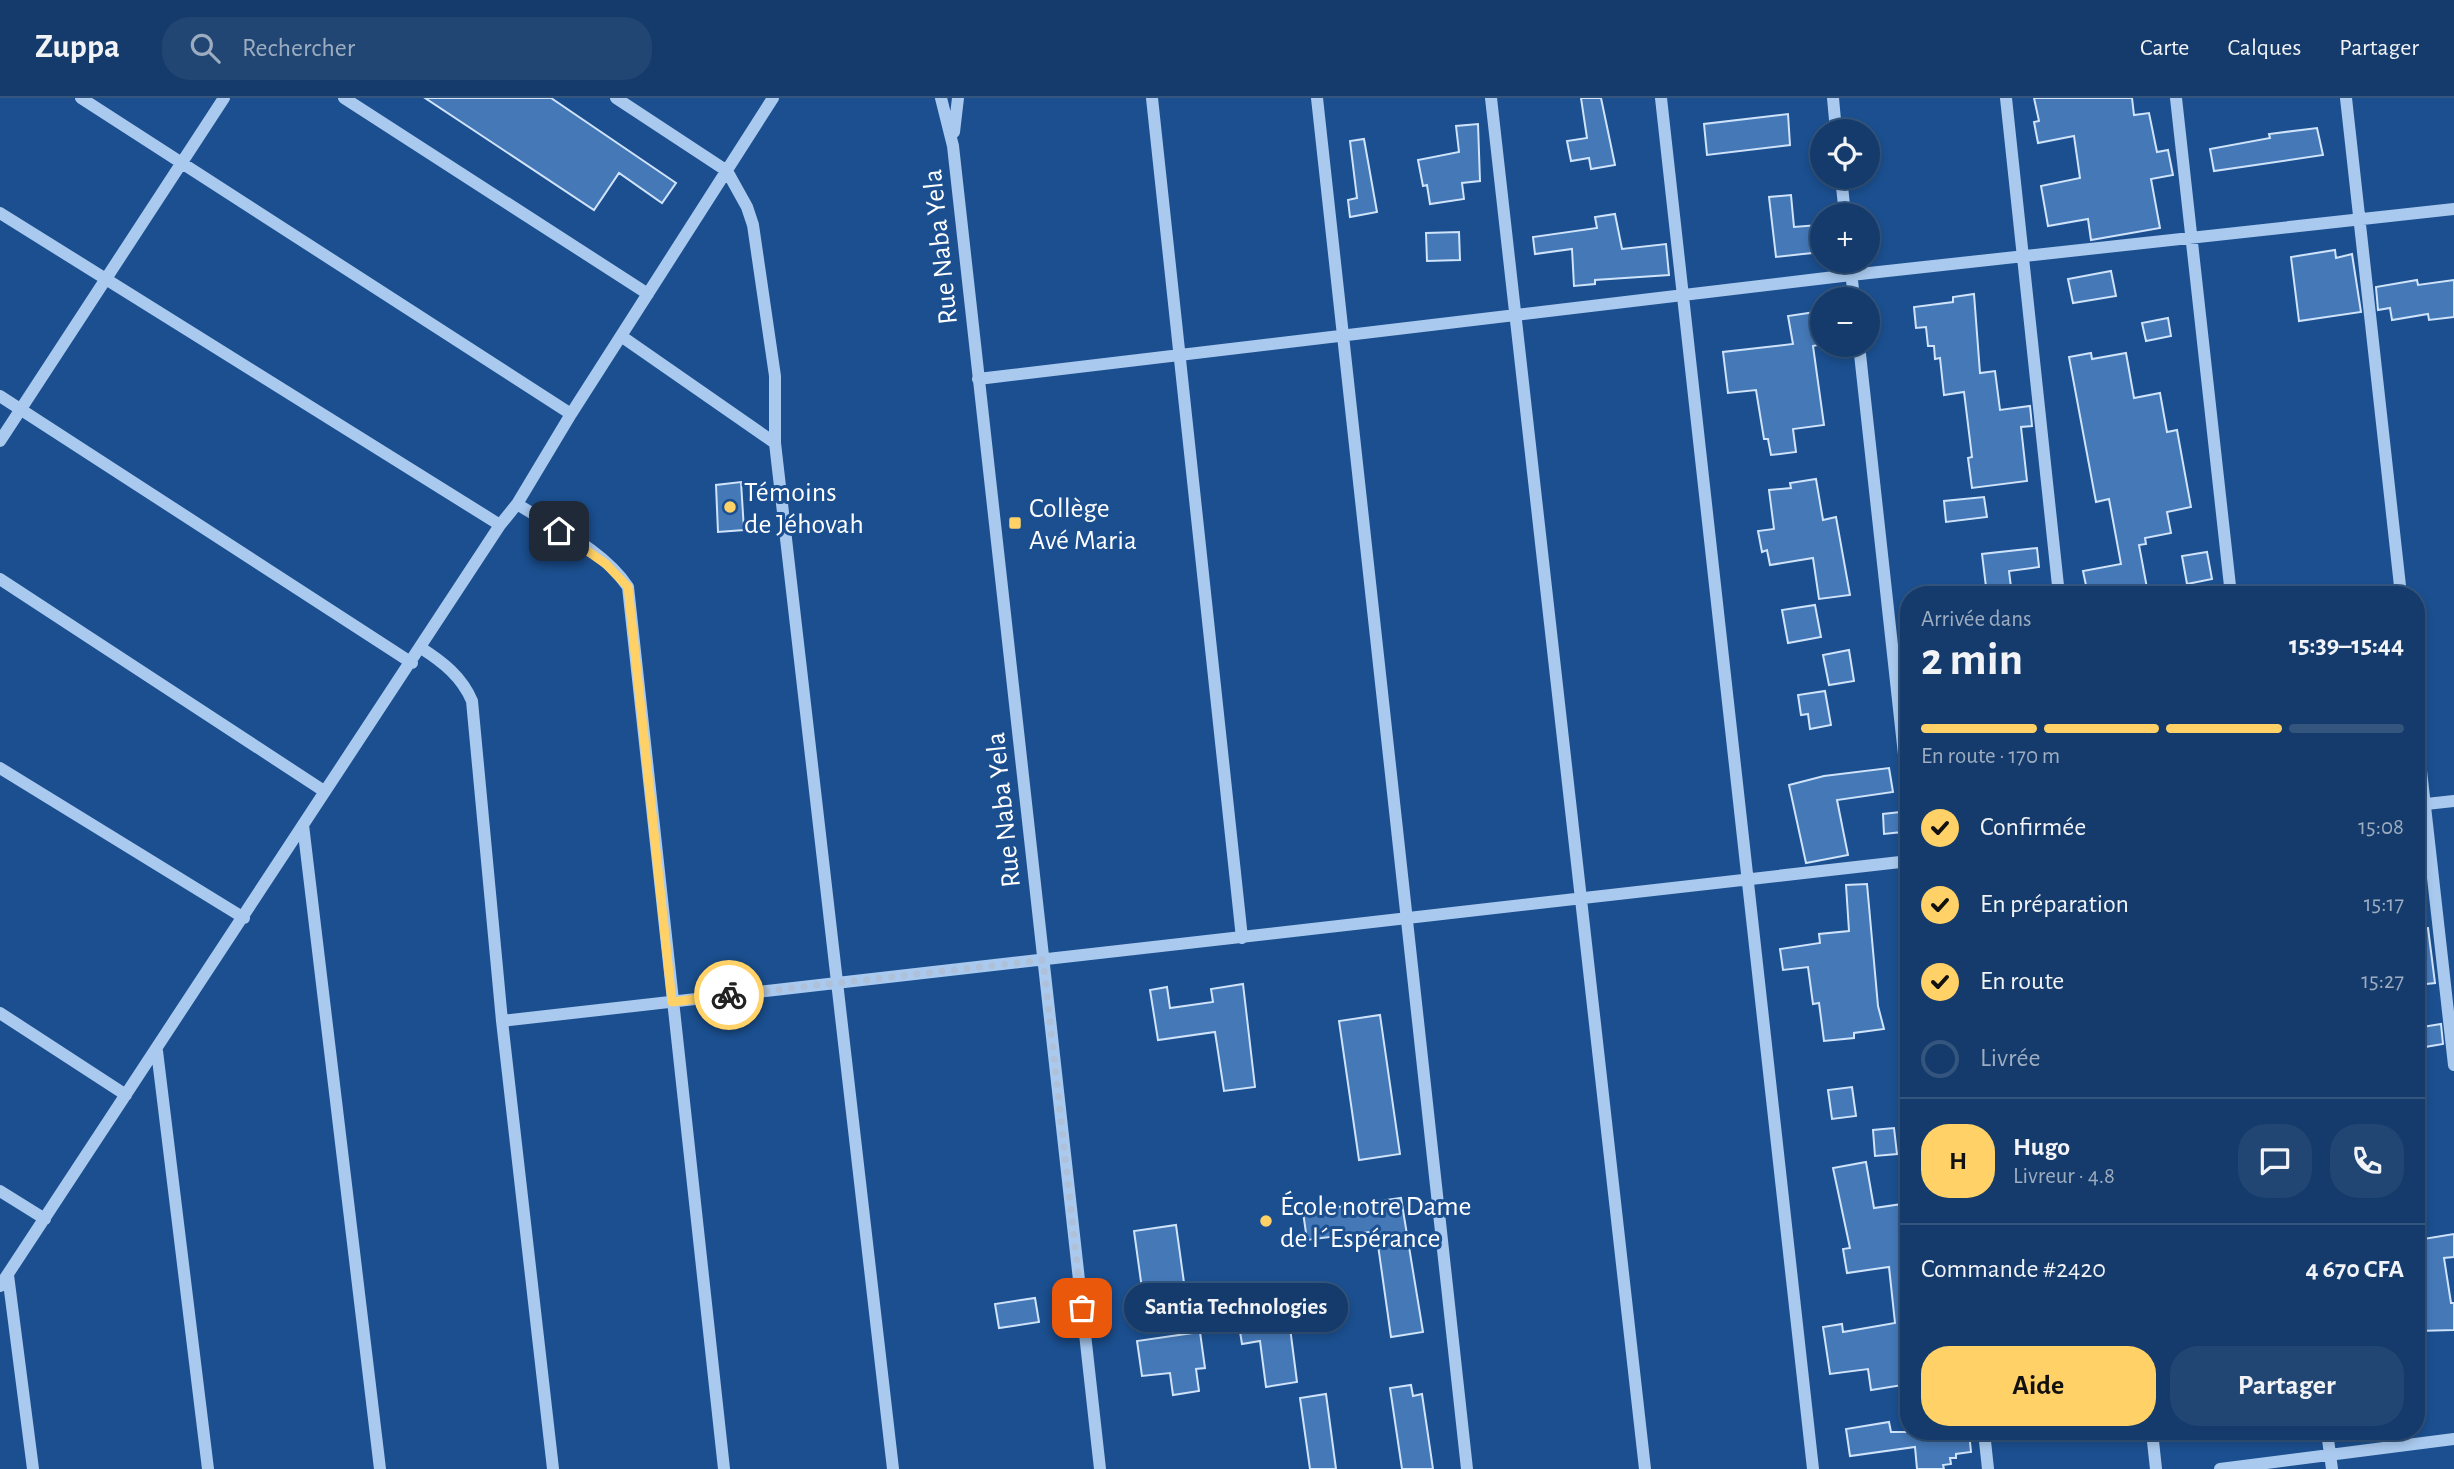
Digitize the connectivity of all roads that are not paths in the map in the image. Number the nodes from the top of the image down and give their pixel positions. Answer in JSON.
{"nodes":[{"id":1,"x":81,"y":98,"type":"edge"},
{"id":2,"x":224,"y":98,"type":"edge"},
{"id":3,"x":344,"y":98,"type":"edge"},
{"id":4,"x":615,"y":98,"type":"edge"},
{"id":5,"x":773,"y":98,"type":"edge"},
{"id":6,"x":942,"y":98,"type":"edge"},
{"id":7,"x":958,"y":98,"type":"edge"},
{"id":8,"x":1152,"y":98,"type":"edge"},
{"id":9,"x":1317,"y":98,"type":"edge"},
{"id":10,"x":1491,"y":98,"type":"edge"},
{"id":11,"x":1661,"y":98,"type":"edge"},
{"id":12,"x":1833,"y":98,"type":"edge"},
{"id":13,"x":2006,"y":98,"type":"edge"},
{"id":14,"x":2176,"y":98,"type":"edge"},
{"id":15,"x":2346,"y":98,"type":"edge"},
{"id":16,"x":1835,"y":119,"type":"edge"},
{"id":17,"x":953,"y":146,"type":"junction"},
{"id":18,"x":182,"y":163,"type":"junction"},
{"id":19,"x":727,"y":171,"type":"junction"},
{"id":20,"x":2454,"y":209,"type":"edge"},
{"id":21,"x":0,"y":213,"type":"edge"},
{"id":22,"x":2359,"y":219,"type":"junction"},
{"id":23,"x":2190,"y":239,"type":"junction"},
{"id":24,"x":2022,"y":257,"type":"junction"},
{"id":25,"x":1851,"y":275,"type":"junction"},
{"id":26,"x":106,"y":279,"type":"junction"},
{"id":27,"x":1852,"y":287,"type":"edge"},
{"id":28,"x":648,"y":294,"type":"junction"},
{"id":29,"x":1683,"y":295,"type":"junction"},
{"id":30,"x":1515,"y":314,"type":"junction"},
{"id":31,"x":1341,"y":335,"type":"junction"},
{"id":32,"x":621,"y":336,"type":"junction"},
{"id":33,"x":1178,"y":355,"type":"junction"},
{"id":34,"x":1860,"y":357,"type":"edge"},
{"id":35,"x":978,"y":379,"type":"junction"},
{"id":36,"x":0,"y":396,"type":"edge"},
{"id":37,"x":21,"y":409,"type":"junction"},
{"id":38,"x":571,"y":414,"type":"junction"},
{"id":39,"x":0,"y":441,"type":"edge"},
{"id":40,"x":775,"y":443,"type":"junction"},
{"id":41,"x":517,"y":504,"type":"junction"},
{"id":42,"x":500,"y":525,"type":"junction"},
{"id":43,"x":0,"y":579,"type":"edge"},
{"id":44,"x":2058,"y":586,"type":"edge"},
{"id":45,"x":2230,"y":586,"type":"edge"},
{"id":46,"x":2400,"y":586,"type":"edge"},
{"id":47,"x":421,"y":648,"type":"junction"},
{"id":48,"x":412,"y":663,"type":"junction"},
{"id":49,"x":1900,"y":718,"type":"edge"},
{"id":50,"x":0,"y":768,"type":"edge"},
{"id":51,"x":324,"y":791,"type":"junction"},
{"id":52,"x":2454,"y":801,"type":"edge"},
{"id":53,"x":2425,"y":804,"type":"edge"},
{"id":54,"x":303,"y":825,"type":"junction"},
{"id":55,"x":2425,"y":836,"type":"edge"},
{"id":56,"x":1900,"y":862,"type":"edge"},
{"id":57,"x":1749,"y":879,"type":"junction"},
{"id":58,"x":1581,"y":900,"type":"junction"},
{"id":59,"x":244,"y":918,"type":"junction"},
{"id":60,"x":1406,"y":919,"type":"junction"},
{"id":61,"x":1242,"y":938,"type":"junction"},
{"id":62,"x":1043,"y":960,"type":"junction"},
{"id":63,"x":838,"y":983,"type":"junction"},
{"id":64,"x":672,"y":1002,"type":"junction"},
{"id":65,"x":0,"y":1013,"type":"edge"},
{"id":66,"x":502,"y":1021,"type":"junction"},
{"id":67,"x":158,"y":1051,"type":"junction"},
{"id":68,"x":2454,"y":1065,"type":"edge"},
{"id":69,"x":126,"y":1095,"type":"junction"},
{"id":70,"x":0,"y":1191,"type":"edge"},
{"id":71,"x":45,"y":1219,"type":"junction"},
{"id":72,"x":8,"y":1275,"type":"junction"},
{"id":73,"x":0,"y":1286,"type":"edge"},
{"id":74,"x":2454,"y":1439,"type":"edge"},
{"id":75,"x":1985,"y":1440,"type":"edge"},
{"id":76,"x":2153,"y":1440,"type":"edge"},
{"id":77,"x":2328,"y":1440,"type":"edge"},
{"id":78,"x":2331,"y":1463,"type":"edge"},
{"id":79,"x":33,"y":1469,"type":"edge"},
{"id":80,"x":208,"y":1469,"type":"edge"},
{"id":81,"x":380,"y":1469,"type":"edge"},
{"id":82,"x":552,"y":1469,"type":"edge"},
{"id":83,"x":724,"y":1469,"type":"edge"},
{"id":84,"x":893,"y":1469,"type":"edge"},
{"id":85,"x":1100,"y":1469,"type":"edge"},
{"id":86,"x":1467,"y":1469,"type":"edge"},
{"id":87,"x":1645,"y":1469,"type":"edge"},
{"id":88,"x":1813,"y":1469,"type":"edge"},
{"id":89,"x":1988,"y":1469,"type":"edge"},
{"id":90,"x":2156,"y":1469,"type":"edge"},
{"id":91,"x":2220,"y":1469,"type":"edge"}],
"edges":[{"from":1,"to":18,"type":"street"},
{"from":2,"to":18,"type":"street"},
{"from":3,"to":28,"type":"street"},
{"from":4,"to":19,"type":"street"},
{"from":5,"to":19,"type":"street"},
{"from":6,"to":17,"type":"street"},
{"from":7,"to":17,"type":"street"},
{"from":8,"to":33,"type":"street"},
{"from":9,"to":31,"type":"street"},
{"from":10,"to":30,"type":"street"},
{"from":11,"to":29,"type":"street"},
{"from":12,"to":16,"type":"street"},
{"from":13,"to":24,"type":"street"},
{"from":14,"to":23,"type":"street"},
{"from":15,"to":22,"type":"street"},
{"from":17,"to":35,"type":"street","name":"Rue Naba Yela"},
{"from":18,"to":26,"type":"street"},
{"from":18,"to":38,"type":"street"},
{"from":19,"to":28,"type":"street"},
{"from":19,"to":40,"type":"street"},
{"from":20,"to":22,"type":"street"},
{"from":21,"to":26,"type":"street"},
{"from":22,"to":23,"type":"street"},
{"from":22,"to":46,"type":"street"},
{"from":23,"to":24,"type":"street"},
{"from":23,"to":45,"type":"street"},
{"from":24,"to":25,"type":"street"},
{"from":24,"to":44,"type":"street"},
{"from":25,"to":27,"type":"street"},
{"from":25,"to":29,"type":"street"},
{"from":26,"to":37,"type":"street"},
{"from":26,"to":42,"type":"street"},
{"from":28,"to":32,"type":"street"},
{"from":29,"to":30,"type":"street"},
{"from":29,"to":57,"type":"street"},
{"from":30,"to":31,"type":"street"},
{"from":30,"to":58,"type":"street"},
{"from":31,"to":33,"type":"street"},
{"from":31,"to":60,"type":"street"},
{"from":32,"to":38,"type":"street"},
{"from":32,"to":40,"type":"street"},
{"from":33,"to":35,"type":"street"},
{"from":33,"to":61,"type":"street"},
{"from":34,"to":49,"type":"street"},
{"from":35,"to":62,"type":"street","name":"Rue Naba Yela"},
{"from":36,"to":37,"type":"street"},
{"from":37,"to":39,"type":"street"},
{"from":37,"to":48,"type":"street"},
{"from":38,"to":41,"type":"street"},
{"from":40,"to":63,"type":"street"},
{"from":41,"to":42,"type":"street"},
{"from":41,"to":64,"type":"street"},
{"from":42,"to":47,"type":"street"},
{"from":43,"to":51,"type":"street"},
{"from":47,"to":48,"type":"street"},
{"from":47,"to":66,"type":"street"},
{"from":48,"to":51,"type":"street"},
{"from":50,"to":59,"type":"street"},
{"from":51,"to":54,"type":"street"},
{"from":52,"to":53,"type":"street"},
{"from":54,"to":59,"type":"street"},
{"from":54,"to":81,"type":"street"},
{"from":55,"to":68,"type":"street"},
{"from":56,"to":57,"type":"street"},
{"from":57,"to":58,"type":"street"},
{"from":57,"to":88,"type":"street"},
{"from":58,"to":60,"type":"street"},
{"from":58,"to":87,"type":"street"},
{"from":59,"to":67,"type":"street"},
{"from":60,"to":61,"type":"street"},
{"from":60,"to":86,"type":"street"},
{"from":61,"to":62,"type":"street"},
{"from":62,"to":63,"type":"street"},
{"from":62,"to":85,"type":"street","name":"Rue Naba Yela"},
{"from":63,"to":64,"type":"street"},
{"from":63,"to":84,"type":"street"},
{"from":64,"to":66,"type":"street"},
{"from":64,"to":83,"type":"street"},
{"from":65,"to":69,"type":"street"},
{"from":66,"to":82,"type":"street"},
{"from":67,"to":69,"type":"street"},
{"from":67,"to":80,"type":"street"},
{"from":69,"to":71,"type":"street"},
{"from":70,"to":71,"type":"street"},
{"from":71,"to":72,"type":"street"},
{"from":72,"to":73,"type":"street"},
{"from":72,"to":79,"type":"street"},
{"from":74,"to":78,"type":"street"},
{"from":75,"to":89,"type":"street"},
{"from":76,"to":90,"type":"street"},
{"from":77,"to":78,"type":"street"},
{"from":78,"to":91,"type":"street"}]}
